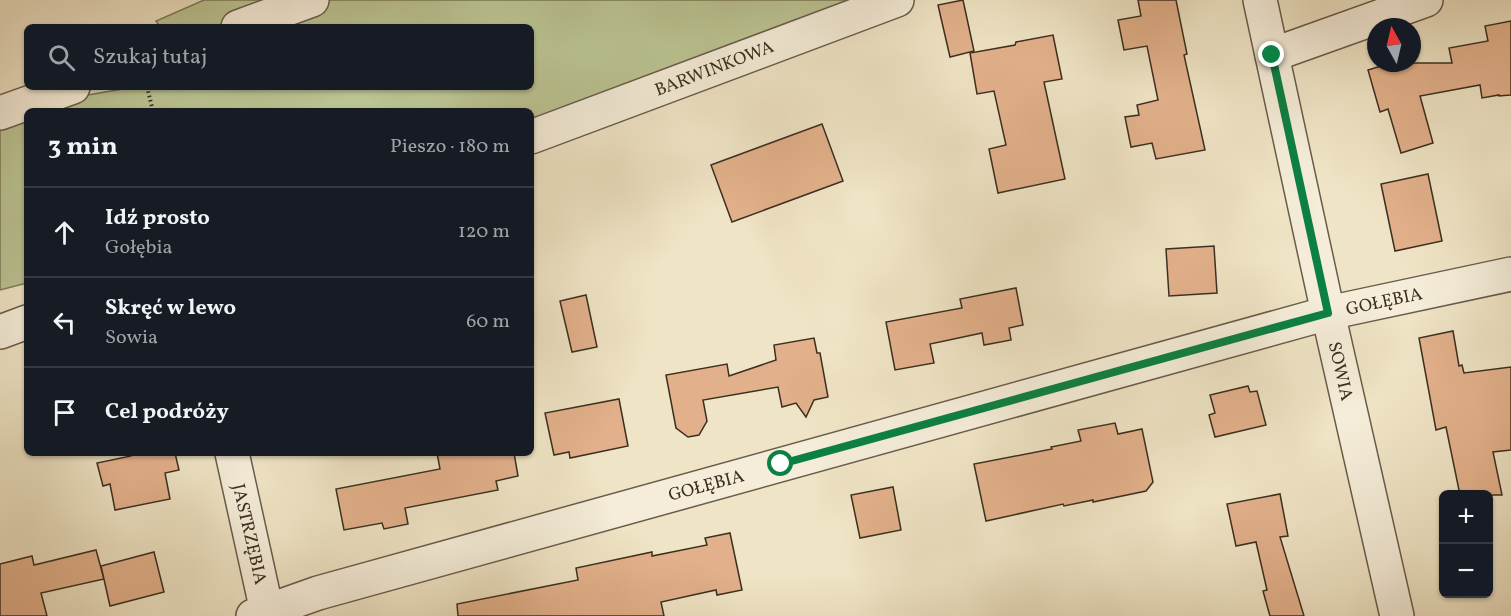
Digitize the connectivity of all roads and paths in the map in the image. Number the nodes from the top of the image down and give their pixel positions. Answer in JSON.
{"nodes":[{"id":1,"x":312,"y":0,"type":"edge"},
{"id":2,"x":897,"y":0,"type":"edge"},
{"id":3,"x":1260,"y":0,"type":"edge"},
{"id":4,"x":1425,"y":0,"type":"edge"},
{"id":5,"x":246,"y":24,"type":"edge"},
{"id":6,"x":1272,"y":55,"type":"junction"},
{"id":7,"x":64,"y":90,"type":"edge"},
{"id":8,"x":148,"y":90,"type":"edge"},
{"id":9,"x":152,"y":108,"type":"edge"},
{"id":10,"x":0,"y":113,"type":"edge"},
{"id":11,"x":534,"y":136,"type":"edge"},
{"id":12,"x":1511,"y":274,"type":"edge"},
{"id":13,"x":1328,"y":313,"type":"junction"},
{"id":14,"x":24,"y":323,"type":"edge"},
{"id":15,"x":0,"y":332,"type":"edge"},
{"id":16,"x":233,"y":456,"type":"edge"},
{"id":17,"x":263,"y":614,"type":"edge"},
{"id":18,"x":1397,"y":616,"type":"edge"}],
"edges":[{"from":1,"to":5,"type":"street"},
{"from":2,"to":11,"type":"street","name":"BARWINKOWA"},
{"from":3,"to":6,"type":"street","name":"SOWIA"},
{"from":4,"to":6,"type":"street"},
{"from":6,"to":13,"type":"street","name":"SOWIA"},
{"from":7,"to":10,"type":"street"},
{"from":8,"to":9,"type":"path"},
{"from":12,"to":13,"type":"street","name":"GOŁĘBIA"},
{"from":13,"to":17,"type":"street","name":"GOŁĘBIA"},
{"from":13,"to":18,"type":"street","name":"SOWIA"},
{"from":14,"to":15,"type":"street"},
{"from":16,"to":17,"type":"street","name":"JASTRZĘBIA"}]}
